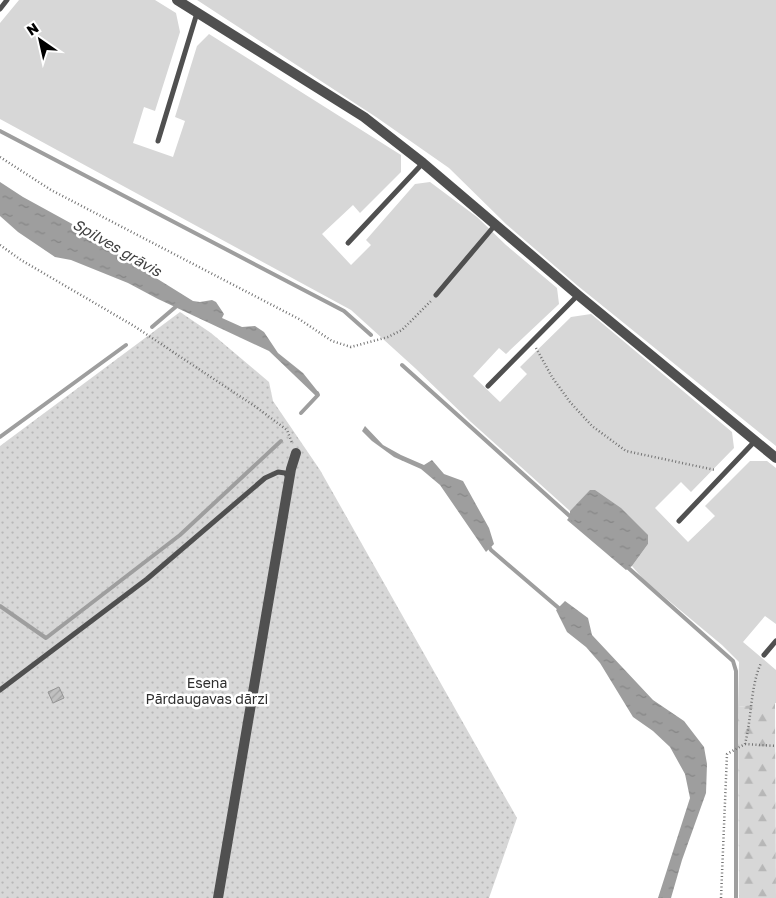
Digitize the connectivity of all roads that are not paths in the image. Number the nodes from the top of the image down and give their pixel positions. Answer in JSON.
{"nodes":[{"id":1,"x":7,"y":0,"type":"edge"},
{"id":2,"x":177,"y":0,"type":"edge"},
{"id":3,"x":0,"y":9,"type":"edge"},
{"id":4,"x":197,"y":13,"type":"junction"},
{"id":5,"x":158,"y":141,"type":"dead end"},
{"id":6,"x":423,"y":163,"type":"junction"},
{"id":7,"x":496,"y":224,"type":"junction"},
{"id":8,"x":348,"y":243,"type":"dead end"},
{"id":9,"x":578,"y":294,"type":"junction"},
{"id":10,"x":436,"y":295,"type":"road end"},
{"id":11,"x":488,"y":386,"type":"dead end"},
{"id":12,"x":756,"y":441,"type":"junction"},
{"id":13,"x":296,"y":453,"type":"road end"},
{"id":14,"x":776,"y":458,"type":"edge"},
{"id":15,"x":290,"y":479,"type":"junction"},
{"id":16,"x":678,"y":521,"type":"dead end"},
{"id":17,"x":776,"y":641,"type":"edge"},
{"id":18,"x":764,"y":655,"type":"road end"},
{"id":19,"x":0,"y":690,"type":"edge"},
{"id":20,"x":218,"y":898,"type":"edge"}],
"edges":[{"from":1,"to":3,"type":"lane"},
{"from":2,"to":4,"type":"street"},
{"from":4,"to":5,"type":"lane"},
{"from":4,"to":6,"type":"street"},
{"from":6,"to":7,"type":"street"},
{"from":6,"to":8,"type":"lane"},
{"from":7,"to":9,"type":"street"},
{"from":7,"to":10,"type":"lane"},
{"from":9,"to":11,"type":"lane"},
{"from":9,"to":12,"type":"street"},
{"from":12,"to":14,"type":"street"},
{"from":12,"to":16,"type":"lane"},
{"from":13,"to":15,"type":"street"},
{"from":15,"to":19,"type":"lane"},
{"from":15,"to":20,"type":"street"},
{"from":17,"to":18,"type":"lane"}]}
